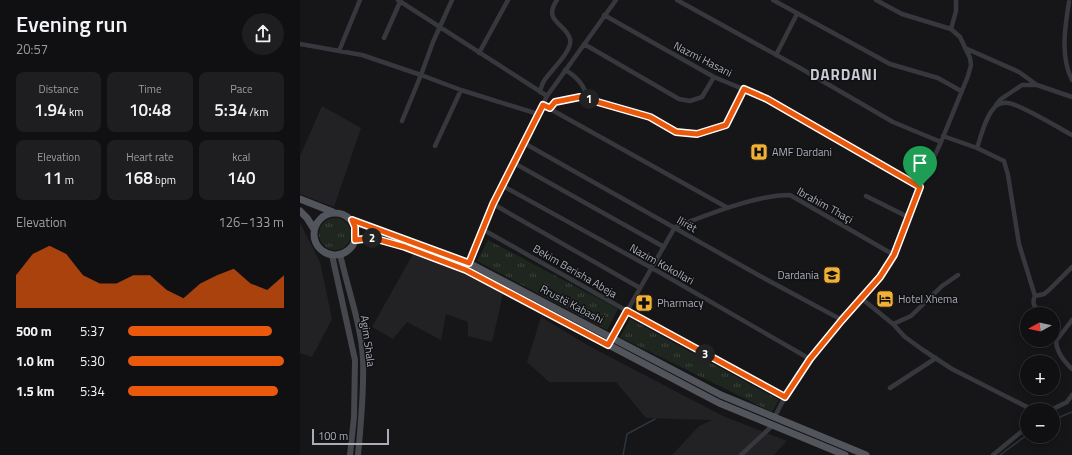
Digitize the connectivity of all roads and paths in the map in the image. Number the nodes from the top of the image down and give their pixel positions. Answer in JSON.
{"nodes":[{"id":1,"x":360,"y":0,"type":"edge"},
{"id":2,"x":452,"y":0,"type":"edge"},
{"id":3,"x":508,"y":0,"type":"edge"},
{"id":4,"x":557,"y":0,"type":"edge"},
{"id":5,"x":616,"y":0,"type":"edge"},
{"id":6,"x":677,"y":0,"type":"edge"},
{"id":7,"x":773,"y":0,"type":"edge"},
{"id":8,"x":876,"y":0,"type":"edge"},
{"id":9,"x":956,"y":0,"type":"edge"},
{"id":10,"x":399,"y":1,"type":"edge"},
{"id":11,"x":1069,"y":1,"type":"edge"},
{"id":12,"x":797,"y":14,"type":"junction"},
{"id":13,"x":604,"y":15,"type":"junction"},
{"id":14,"x":439,"y":27,"type":"junction"},
{"id":15,"x":951,"y":29,"type":"junction"},
{"id":16,"x":384,"y":38,"type":"dead end"},
{"id":17,"x":300,"y":44,"type":"edge"},
{"id":18,"x":584,"y":44,"type":"junction"},
{"id":19,"x":965,"y":48,"type":"junction"},
{"id":20,"x":339,"y":51,"type":"junction"},
{"id":21,"x":479,"y":53,"type":"junction"},
{"id":22,"x":776,"y":55,"type":"junction"},
{"id":23,"x":565,"y":70,"type":"junction"},
{"id":24,"x":421,"y":75,"type":"junction"},
{"id":25,"x":714,"y":77,"type":"junction"},
{"id":26,"x":1072,"y":80,"type":"edge"},
{"id":27,"x":1037,"y":85,"type":"junction"},
{"id":28,"x":744,"y":89,"type":"junction"},
{"id":29,"x":461,"y":90,"type":"junction"},
{"id":30,"x":961,"y":91,"type":"junction"},
{"id":31,"x":540,"y":92,"type":"junction"},
{"id":32,"x":547,"y":96,"type":"junction"},
{"id":33,"x":1072,"y":97,"type":"edge"},
{"id":34,"x":589,"y":100,"type":"junction"},
{"id":35,"x":543,"y":105,"type":"junction"},
{"id":36,"x":995,"y":107,"type":"junction"},
{"id":37,"x":550,"y":108,"type":"junction"},
{"id":38,"x":538,"y":114,"type":"junction"},
{"id":39,"x":402,"y":121,"type":"dead end"},
{"id":40,"x":1072,"y":134,"type":"edge"},
{"id":41,"x":944,"y":136,"type":"junction"},
{"id":42,"x":941,"y":142,"type":"junction"},
{"id":43,"x":524,"y":143,"type":"junction"},
{"id":44,"x":435,"y":146,"type":"dead end"},
{"id":45,"x":977,"y":148,"type":"junction"},
{"id":46,"x":514,"y":163,"type":"junction"},
{"id":47,"x":503,"y":186,"type":"junction"},
{"id":48,"x":920,"y":187,"type":"junction"},
{"id":49,"x":866,"y":196,"type":"dead end"},
{"id":50,"x":300,"y":199,"type":"edge"},
{"id":51,"x":493,"y":204,"type":"junction"},
{"id":52,"x":728,"y":208,"type":"junction"},
{"id":53,"x":300,"y":211,"type":"edge"},
{"id":54,"x":334,"y":212,"type":"junction"},
{"id":55,"x":908,"y":217,"type":"junction"},
{"id":56,"x":352,"y":220,"type":"junction"},
{"id":57,"x":675,"y":227,"type":"junction"},
{"id":58,"x":314,"y":229,"type":"junction"},
{"id":59,"x":482,"y":229,"type":"junction"},
{"id":60,"x":355,"y":240,"type":"junction"},
{"id":61,"x":664,"y":247,"type":"junction"},
{"id":62,"x":340,"y":254,"type":"junction"},
{"id":63,"x":332,"y":255,"type":"junction"},
{"id":64,"x":894,"y":255,"type":"junction"},
{"id":65,"x":469,"y":263,"type":"junction"},
{"id":66,"x":652,"y":268,"type":"junction"},
{"id":67,"x":1072,"y":268,"type":"edge"},
{"id":68,"x":958,"y":275,"type":"dead end"},
{"id":69,"x":640,"y":288,"type":"junction"},
{"id":70,"x":1035,"y":296,"type":"junction"},
{"id":71,"x":861,"y":298,"type":"junction"},
{"id":72,"x":1036,"y":307,"type":"edge"},
{"id":73,"x":627,"y":311,"type":"junction"},
{"id":74,"x":842,"y":320,"type":"junction"},
{"id":75,"x":1072,"y":320,"type":"edge"},
{"id":76,"x":893,"y":324,"type":"junction"},
{"id":77,"x":1060,"y":336,"type":"edge"},
{"id":78,"x":611,"y":338,"type":"junction"},
{"id":79,"x":608,"y":345,"type":"junction"},
{"id":80,"x":1057,"y":347,"type":"edge"},
{"id":81,"x":936,"y":358,"type":"junction"},
{"id":82,"x":810,"y":359,"type":"junction"},
{"id":83,"x":1072,"y":369,"type":"edge"},
{"id":84,"x":890,"y":388,"type":"dead end"},
{"id":85,"x":1072,"y":395,"type":"edge"},
{"id":86,"x":785,"y":397,"type":"junction"},
{"id":87,"x":1020,"y":403,"type":"edge"},
{"id":88,"x":1060,"y":406,"type":"edge"},
{"id":89,"x":773,"y":422,"type":"junction"},
{"id":90,"x":1020,"y":433,"type":"edge"},
{"id":91,"x":350,"y":455,"type":"edge"},
{"id":92,"x":358,"y":455,"type":"edge"},
{"id":93,"x":740,"y":455,"type":"edge"},
{"id":94,"x":845,"y":455,"type":"edge"},
{"id":95,"x":866,"y":455,"type":"edge"},
{"id":96,"x":993,"y":455,"type":"edge"}],
"edges":[{"from":1,"to":20,"type":"street"},
{"from":2,"to":14,"type":"street"},
{"from":3,"to":21,"type":"street"},
{"from":4,"to":31,"type":"street"},
{"from":5,"to":13,"type":"street"},
{"from":6,"to":22,"type":"street"},
{"from":7,"to":12,"type":"street"},
{"from":8,"to":15,"type":"street"},
{"from":9,"to":15,"type":"street"},
{"from":10,"to":14,"type":"street"},
{"from":10,"to":16,"type":"street"},
{"from":11,"to":26,"type":"street"},
{"from":12,"to":22,"type":"street"},
{"from":12,"to":30,"type":"street"},
{"from":13,"to":18,"type":"street"},
{"from":13,"to":25,"type":"street","name":"Nazmi Hasani"},
{"from":14,"to":21,"type":"street"},
{"from":14,"to":24,"type":"street"},
{"from":15,"to":19,"type":"street"},
{"from":17,"to":20,"type":"street"},
{"from":18,"to":23,"type":"street"},
{"from":18,"to":25,"type":"street"},
{"from":19,"to":27,"type":"street"},
{"from":19,"to":30,"type":"street"},
{"from":20,"to":24,"type":"street"},
{"from":21,"to":31,"type":"street"},
{"from":22,"to":42,"type":"street"},
{"from":23,"to":32,"type":"street"},
{"from":23,"to":34,"type":"street"},
{"from":24,"to":29,"type":"street"},
{"from":24,"to":39,"type":"street"},
{"from":25,"to":28,"type":"street","name":"Nazmi Hasani"},
{"from":27,"to":33,"type":"street"},
{"from":27,"to":36,"type":"street"},
{"from":28,"to":34,"type":"street"},
{"from":28,"to":48,"type":"street","name":"Nazmi Hasani"},
{"from":29,"to":38,"type":"street"},
{"from":29,"to":44,"type":"street"},
{"from":30,"to":41,"type":"street"},
{"from":31,"to":32,"type":"street"},
{"from":32,"to":35,"type":"street"},
{"from":34,"to":37,"type":"street"},
{"from":35,"to":37,"type":"street"},
{"from":35,"to":38,"type":"street"},
{"from":36,"to":40,"type":"street"},
{"from":36,"to":45,"type":"street"},
{"from":37,"to":52,"type":"street"},
{"from":38,"to":43,"type":"street"},
{"from":41,"to":42,"type":"street"},
{"from":41,"to":45,"type":"street"},
{"from":42,"to":48,"type":"street"},
{"from":43,"to":46,"type":"street"},
{"from":43,"to":57,"type":"street","name":"Ilirët"},
{"from":45,"to":70,"type":"street"},
{"from":46,"to":47,"type":"street"},
{"from":46,"to":61,"type":"street"},
{"from":47,"to":51,"type":"street"},
{"from":47,"to":66,"type":"street","name":"Nazim Kokollari"},
{"from":48,"to":55,"type":"street"},
{"from":49,"to":55,"type":"street"},
{"from":50,"to":54,"type":"main road"},
{"from":51,"to":59,"type":"street"},
{"from":51,"to":69,"type":"street"},
{"from":52,"to":57,"type":"street","name":"Ibrahim Thaçi"},
{"from":52,"to":64,"type":"street","name":"Ibrahim Thaçi"},
{"from":53,"to":58,"type":"main road"},
{"from":54,"to":56,"type":"main road"},
{"from":54,"to":58,"type":"main road"},
{"from":55,"to":64,"type":"street"},
{"from":56,"to":60,"type":"main road"},
{"from":56,"to":65,"type":"main road","name":"Rrustë Kabashi"},
{"from":57,"to":61,"type":"street"},
{"from":57,"to":74,"type":"street","name":"Ilirët"},
{"from":58,"to":63,"type":"main road"},
{"from":59,"to":65,"type":"street"},
{"from":59,"to":73,"type":"street","name":"Bekim Berisha Abeja"},
{"from":60,"to":62,"type":"main road"},
{"from":60,"to":79,"type":"main road","name":"Rrustë Kabashi"},
{"from":61,"to":66,"type":"street"},
{"from":62,"to":63,"type":"main road"},
{"from":62,"to":92,"type":"main road","name":"Agim Shala"},
{"from":63,"to":91,"type":"main road","name":"Agim Shala"},
{"from":64,"to":71,"type":"street"},
{"from":65,"to":78,"type":"main road","name":"Rrustë Kabashi"},
{"from":66,"to":69,"type":"street"},
{"from":66,"to":82,"type":"street","name":"Nazim Kokollari"},
{"from":67,"to":70,"type":"street"},
{"from":68,"to":76,"type":"street"},
{"from":69,"to":73,"type":"street"},
{"from":70,"to":72,"type":"street"},
{"from":71,"to":74,"type":"street"},
{"from":71,"to":76,"type":"street"},
{"from":73,"to":78,"type":"street"},
{"from":73,"to":86,"type":"street","name":"Bekim Berisha Abeja"},
{"from":74,"to":82,"type":"street"},
{"from":75,"to":77,"type":"street"},
{"from":76,"to":81,"type":"street"},
{"from":78,"to":79,"type":"street"},
{"from":78,"to":89,"type":"main road","name":"Rrustë Kabashi"},
{"from":79,"to":89,"type":"main road","name":"Rrustë Kabashi"},
{"from":80,"to":83,"type":"street"},
{"from":81,"to":84,"type":"street"},
{"from":81,"to":87,"type":"street"},
{"from":82,"to":86,"type":"street"},
{"from":85,"to":88,"type":"street"},
{"from":86,"to":89,"type":"street"},
{"from":89,"to":93,"type":"street"},
{"from":89,"to":94,"type":"main road","name":"Rrustë Kabashi"},
{"from":89,"to":95,"type":"main road","name":"Rrustë Kabashi"},
{"from":90,"to":96,"type":"street"}]}
